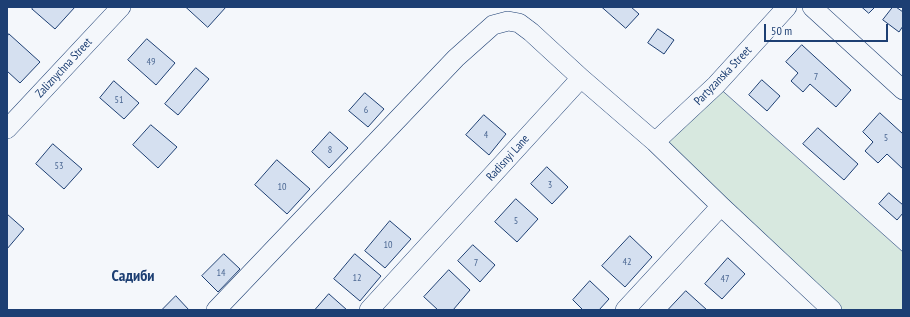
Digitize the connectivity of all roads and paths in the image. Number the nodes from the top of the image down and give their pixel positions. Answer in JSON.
{"nodes":[{"id":1,"x":122,"y":7,"type":"edge"},
{"id":2,"x":787,"y":7,"type":"edge"},
{"id":3,"x":812,"y":7,"type":"edge"},
{"id":4,"x":581,"y":78,"type":"junction"},
{"id":5,"x":903,"y":90,"type":"edge"},
{"id":6,"x":7,"y":129,"type":"edge"},
{"id":7,"x":655,"y":142,"type":"junction"},
{"id":8,"x":721,"y":206,"type":"junction"},
{"id":9,"x":216,"y":310,"type":"edge"},
{"id":10,"x":369,"y":310,"type":"edge"},
{"id":11,"x":625,"y":310,"type":"edge"},
{"id":12,"x":832,"y":310,"type":"edge"}],
"edges":[{"from":1,"to":6,"type":"street","name":"Zaliznychna Street"},
{"from":2,"to":7,"type":"street","name":"Partyzanska Street"},
{"from":3,"to":5,"type":"street"},
{"from":4,"to":7,"type":"street"},
{"from":4,"to":9,"type":"street"},
{"from":4,"to":10,"type":"street","name":"Radisnyi Lane"},
{"from":7,"to":8,"type":"street"},
{"from":8,"to":11,"type":"street"},
{"from":8,"to":12,"type":"street"}]}
